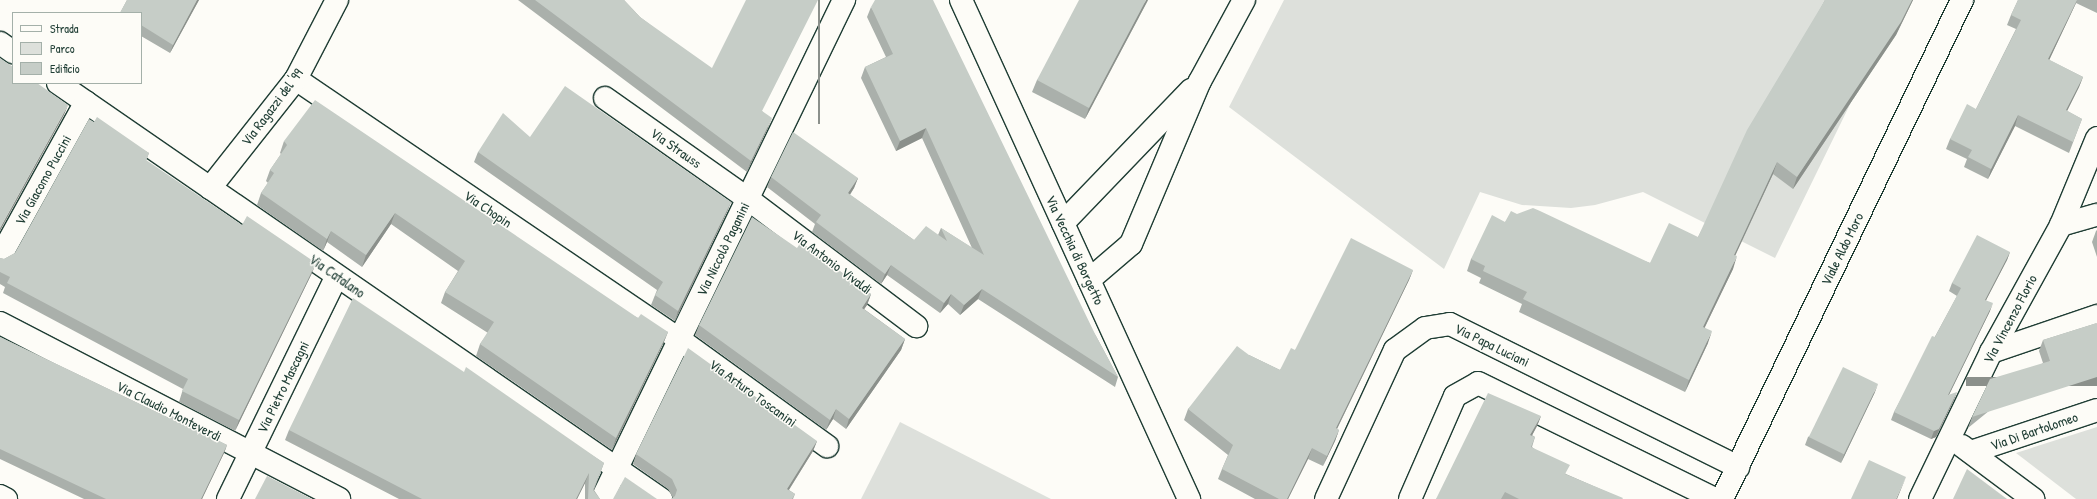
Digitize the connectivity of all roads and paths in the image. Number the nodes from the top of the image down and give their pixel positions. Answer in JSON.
{"nodes":[{"id":1,"x":337,"y":0,"type":"edge"},
{"id":2,"x":844,"y":0,"type":"edge"},
{"id":3,"x":961,"y":0,"type":"edge"},
{"id":4,"x":1244,"y":0,"type":"edge"},
{"id":5,"x":1962,"y":0,"type":"edge"},
{"id":6,"x":0,"y":43,"type":"edge"},
{"id":7,"x":12,"y":51,"type":"edge"},
{"id":8,"x":296,"y":79,"type":"junction"},
{"id":9,"x":1200,"y":81,"type":"junction"},
{"id":10,"x":59,"y":84,"type":"edge"},
{"id":11,"x":605,"y":98,"type":"dead end"},
{"id":12,"x":86,"y":102,"type":"junction"},
{"id":13,"x":2097,"y":138,"type":"edge"},
{"id":14,"x":210,"y":188,"type":"junction"},
{"id":15,"x":748,"y":199,"type":"junction"},
{"id":16,"x":2097,"y":216,"type":"edge"},
{"id":17,"x":1063,"y":223,"type":"junction"},
{"id":18,"x":2061,"y":225,"type":"junction"},
{"id":19,"x":0,"y":257,"type":"edge"},
{"id":20,"x":337,"y":276,"type":"junction"},
{"id":21,"x":1089,"y":280,"type":"junction"},
{"id":22,"x":2097,"y":316,"type":"edge"},
{"id":23,"x":0,"y":323,"type":"edge"},
{"id":24,"x":916,"y":326,"type":"dead end"},
{"id":25,"x":680,"y":339,"type":"junction"},
{"id":26,"x":1991,"y":352,"type":"junction"},
{"id":27,"x":2097,"y":410,"type":"edge"},
{"id":28,"x":1950,"y":438,"type":"junction"},
{"id":29,"x":827,"y":446,"type":"dead end"},
{"id":30,"x":1971,"y":452,"type":"junction"},
{"id":31,"x":250,"y":453,"type":"junction"},
{"id":32,"x":1738,"y":466,"type":"junction"},
{"id":33,"x":617,"y":468,"type":"junction"},
{"id":34,"x":0,"y":496,"type":"edge"},
{"id":35,"x":6,"y":499,"type":"edge"},
{"id":36,"x":228,"y":499,"type":"edge"},
{"id":37,"x":339,"y":499,"type":"edge"},
{"id":38,"x":602,"y":499,"type":"edge"},
{"id":39,"x":661,"y":499,"type":"edge"},
{"id":40,"x":1189,"y":499,"type":"edge"},
{"id":41,"x":1326,"y":499,"type":"edge"},
{"id":42,"x":1410,"y":499,"type":"edge"},
{"id":43,"x":1715,"y":499,"type":"edge"},
{"id":44,"x":1722,"y":499,"type":"edge"},
{"id":45,"x":1920,"y":499,"type":"edge"},
{"id":46,"x":2033,"y":499,"type":"edge"}],
"edges":[{"from":1,"to":8,"type":"street","name":"Via Ragazzi del '99"},
{"from":2,"to":15,"type":"street","name":"Via Niccolò Paganini"},
{"from":3,"to":17,"type":"street","name":"Via Vecchia di Borgetto"},
{"from":4,"to":9,"type":"street"},
{"from":5,"to":32,"type":"street","name":"Viale Aldo Moro"},
{"from":6,"to":7,"type":"street"},
{"from":8,"to":14,"type":"street","name":"Via Ragazzi del '99"},
{"from":8,"to":25,"type":"street","name":"Via Chopin"},
{"from":9,"to":17,"type":"street"},
{"from":9,"to":21,"type":"street"},
{"from":10,"to":12,"type":"street","name":"Via Catalano"},
{"from":11,"to":15,"type":"street","name":"Via Strauss"},
{"from":12,"to":14,"type":"street","name":"Via Catalano"},
{"from":12,"to":19,"type":"street","name":"Via Giacomo Puccini"},
{"from":13,"to":18,"type":"street","name":"Via Vincenzo Florio"},
{"from":14,"to":20,"type":"street","name":"Via Catalano"},
{"from":15,"to":24,"type":"street","name":"Via Antonio Vivaldi"},
{"from":15,"to":25,"type":"street","name":"Via Niccolò Paganini"},
{"from":16,"to":18,"type":"street"},
{"from":17,"to":21,"type":"street","name":"Via Vecchia di Borgetto"},
{"from":18,"to":26,"type":"street","name":"Via Vincenzo Florio"},
{"from":20,"to":31,"type":"street","name":"Via Pietro Mascagni"},
{"from":20,"to":33,"type":"street","name":"Via Catalano"},
{"from":21,"to":40,"type":"street","name":"Via Vecchia di Borgetto"},
{"from":22,"to":26,"type":"street"},
{"from":23,"to":31,"type":"street","name":"Via Claudio Monteverdi"},
{"from":25,"to":29,"type":"street","name":"Via Arturo Toscanini"},
{"from":25,"to":33,"type":"street","name":"Via Niccolò Paganini"},
{"from":26,"to":28,"type":"street","name":"Via Vincenzo Florio"},
{"from":27,"to":30,"type":"street","name":"Via Di Bartolomeo"},
{"from":28,"to":30,"type":"street"},
{"from":28,"to":45,"type":"street","name":"Via Vincenzo Florio"},
{"from":30,"to":46,"type":"street"},
{"from":31,"to":36,"type":"street","name":"Via Pietro Mascagni"},
{"from":31,"to":37,"type":"street","name":"Via Claudio Monteverdi"},
{"from":32,"to":41,"type":"street","name":"Via Papa Luciani"},
{"from":32,"to":44,"type":"street","name":"Viale Aldo Moro"},
{"from":33,"to":38,"type":"street","name":"Via Niccolò Paganini"},
{"from":33,"to":39,"type":"street","name":"Via Catalano"},
{"from":34,"to":35,"type":"street"},
{"from":42,"to":43,"type":"street"}]}
